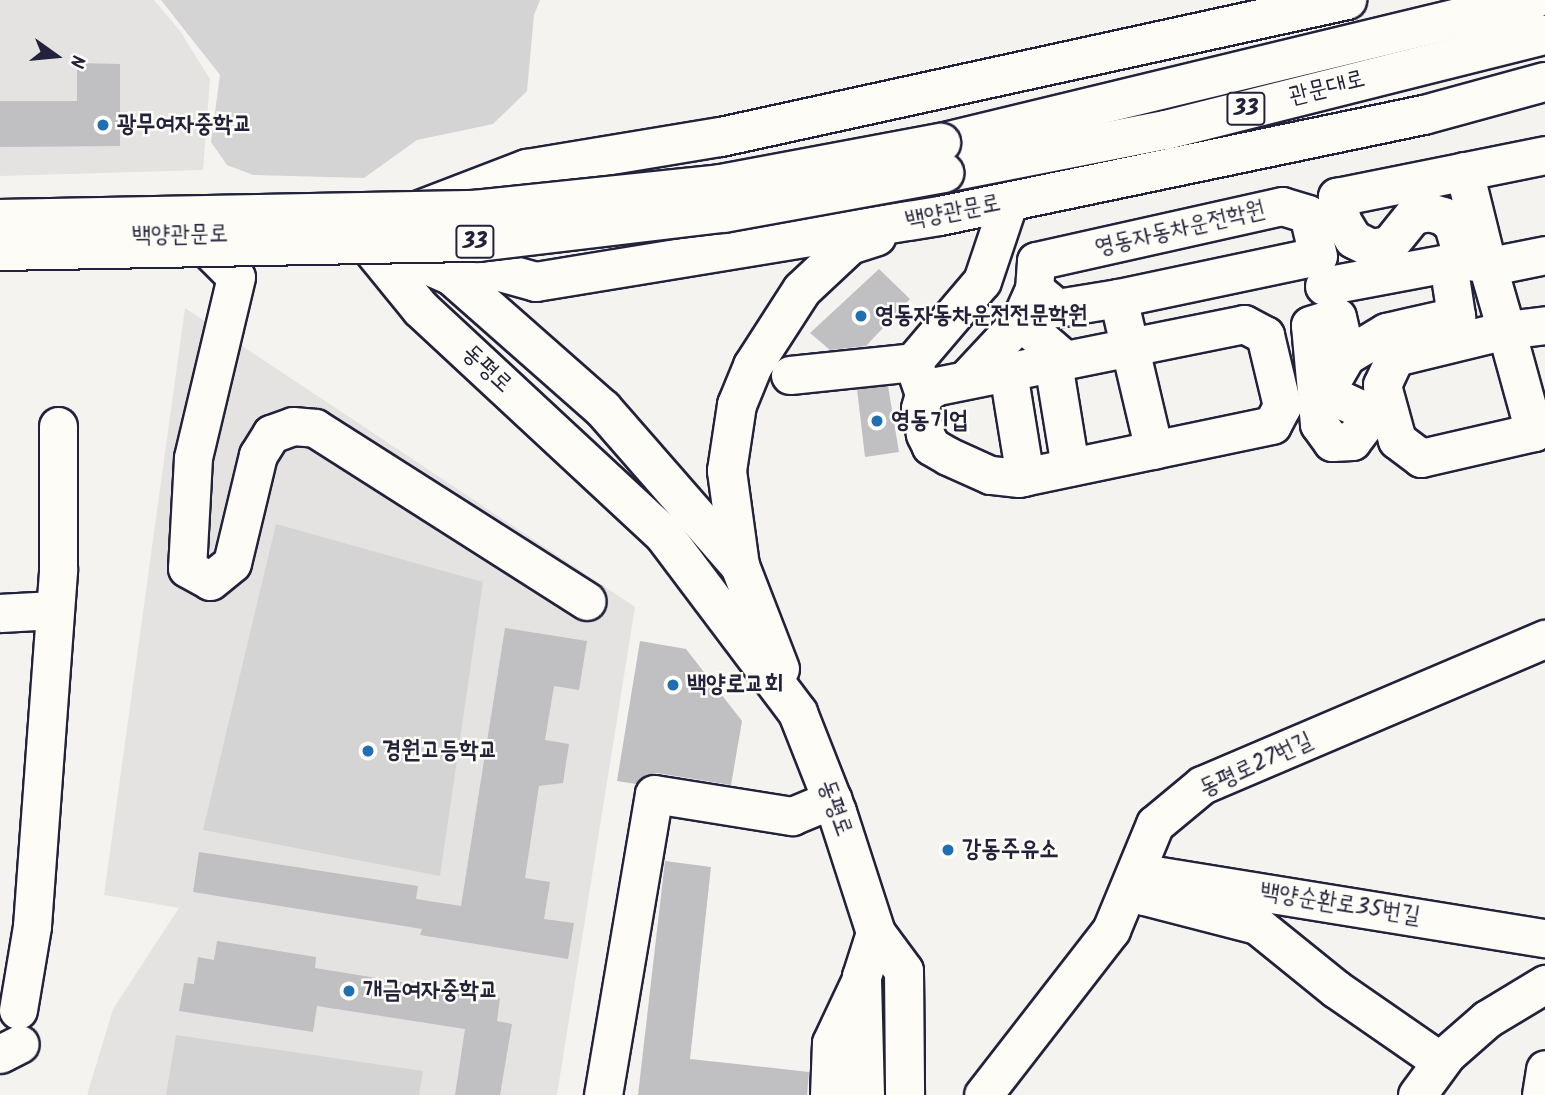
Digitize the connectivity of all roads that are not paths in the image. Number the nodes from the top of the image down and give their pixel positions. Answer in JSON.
{"nodes":[{"id":1,"x":1346,"y":0,"type":"edge"},
{"id":2,"x":1534,"y":0,"type":"edge"},
{"id":3,"x":1545,"y":35,"type":"edge"},
{"id":4,"x":1545,"y":82,"type":"edge"},
{"id":5,"x":1545,"y":155,"type":"edge"},
{"id":6,"x":942,"y":158,"type":"junction"},
{"id":7,"x":1464,"y":171,"type":"junction"},
{"id":8,"x":1009,"y":201,"type":"junction"},
{"id":9,"x":940,"y":216,"type":"junction"},
{"id":10,"x":0,"y":219,"type":"edge"},
{"id":11,"x":359,"y":233,"type":"junction"},
{"id":12,"x":194,"y":235,"type":"junction"},
{"id":13,"x":0,"y":237,"type":"edge"},
{"id":14,"x":0,"y":251,"type":"edge"},
{"id":15,"x":1545,"y":255,"type":"edge"},
{"id":16,"x":1466,"y":262,"type":"junction"},
{"id":17,"x":1321,"y":271,"type":"junction"},
{"id":18,"x":1118,"y":298,"type":"junction"},
{"id":19,"x":1027,"y":305,"type":"junction"},
{"id":20,"x":1545,"y":325,"type":"edge"},
{"id":21,"x":1506,"y":330,"type":"junction"},
{"id":22,"x":1265,"y":335,"type":"junction"},
{"id":23,"x":1130,"y":347,"type":"junction"},
{"id":24,"x":1346,"y":356,"type":"dead end"},
{"id":25,"x":1059,"y":361,"type":"junction"},
{"id":26,"x":1008,"y":372,"type":"junction"},
{"id":27,"x":790,"y":375,"type":"dead end"},
{"id":28,"x":919,"y":378,"type":"junction"},
{"id":29,"x":965,"y":380,"type":"junction"},
{"id":30,"x":58,"y":426,"type":"dead end"},
{"id":31,"x":1540,"y":433,"type":"edge"},
{"id":32,"x":1154,"y":450,"type":"junction"},
{"id":33,"x":1070,"y":467,"type":"junction"},
{"id":34,"x":1025,"y":477,"type":"junction"},
{"id":35,"x":740,"y":566,"type":"junction"},
{"id":36,"x":587,"y":601,"type":"dead end"},
{"id":37,"x":54,"y":610,"type":"junction"},
{"id":38,"x":0,"y":612,"type":"edge"},
{"id":39,"x":1545,"y":639,"type":"edge"},
{"id":40,"x":798,"y":713,"type":"junction"},
{"id":41,"x":833,"y":799,"type":"junction"},
{"id":42,"x":1136,"y":872,"type":"junction"},
{"id":43,"x":876,"y":933,"type":"junction"},
{"id":44,"x":1545,"y":938,"type":"edge"},
{"id":45,"x":862,"y":976,"type":"junction"},
{"id":46,"x":1545,"y":984,"type":"edge"},
{"id":47,"x":13,"y":1036,"type":"edge"},
{"id":48,"x":1440,"y":1061,"type":"junction"},
{"id":49,"x":1545,"y":1069,"type":"edge"},
{"id":50,"x":603,"y":1095,"type":"edge"},
{"id":51,"x":829,"y":1095,"type":"edge"},
{"id":52,"x":865,"y":1095,"type":"edge"},
{"id":53,"x":905,"y":1095,"type":"edge"},
{"id":54,"x":983,"y":1095,"type":"edge"},
{"id":55,"x":1418,"y":1095,"type":"edge"},
{"id":56,"x":1541,"y":1095,"type":"edge"}],
"edges":[{"from":1,"to":11,"type":"main road","name":"백양관문로"},
{"from":2,"to":6,"type":"main road","name":"관문대로","number":"33"},
{"from":3,"to":6,"type":"main road","name":"관문대로","number":"33"},
{"from":4,"to":8,"type":"main road","name":"백양관문로"},
{"from":5,"to":7,"type":"street"},
{"from":6,"to":10,"type":"main road","number":"33","bridge":true},
{"from":6,"to":14,"type":"main road","number":"33","bridge":true},
{"from":7,"to":16,"type":"street"},
{"from":7,"to":16,"type":"street"},
{"from":8,"to":9,"type":"main road","name":"백양관문로"},
{"from":8,"to":28,"type":"street"},
{"from":9,"to":11,"type":"main road","name":"백양관문로"},
{"from":9,"to":35,"type":"main road"},
{"from":11,"to":12,"type":"main road","name":"백양관문로"},
{"from":11,"to":35,"type":"main road","name":"동평로"},
{"from":11,"to":40,"type":"main road","name":"동평로"},
{"from":12,"to":13,"type":"main road","name":"백양관문로"},
{"from":12,"to":36,"type":"street"},
{"from":15,"to":16,"type":"street"},
{"from":16,"to":17,"type":"street"},
{"from":16,"to":21,"type":"street"},
{"from":16,"to":24,"type":"street"},
{"from":17,"to":18,"type":"street"},
{"from":17,"to":19,"type":"street","name":"영동자동차운전학원"},
{"from":17,"to":22,"type":"street"},
{"from":18,"to":19,"type":"street"},
{"from":18,"to":23,"type":"street"},
{"from":19,"to":25,"type":"street"},
{"from":19,"to":29,"type":"street","name":"영동자동차운전학원"},
{"from":20,"to":21,"type":"street"},
{"from":21,"to":31,"type":"street"},
{"from":21,"to":31,"type":"street"},
{"from":22,"to":23,"type":"street"},
{"from":22,"to":32,"type":"street"},
{"from":23,"to":25,"type":"street"},
{"from":23,"to":32,"type":"street"},
{"from":25,"to":26,"type":"street"},
{"from":25,"to":33,"type":"street"},
{"from":26,"to":29,"type":"street"},
{"from":26,"to":34,"type":"street"},
{"from":27,"to":28,"type":"street"},
{"from":28,"to":29,"type":"street"},
{"from":28,"to":34,"type":"street"},
{"from":30,"to":37,"type":"street"},
{"from":32,"to":33,"type":"street"},
{"from":33,"to":34,"type":"street"},
{"from":35,"to":40,"type":"main road"},
{"from":37,"to":38,"type":"street"},
{"from":37,"to":47,"type":"street"},
{"from":39,"to":42,"type":"street","name":"동평로27번길"},
{"from":40,"to":41,"type":"main road","name":"동평로"},
{"from":41,"to":43,"type":"main road","name":"동평로"},
{"from":41,"to":50,"type":"street"},
{"from":42,"to":44,"type":"street","name":"백양순환로35번길"},
{"from":42,"to":48,"type":"street"},
{"from":42,"to":54,"type":"street","name":"동평로27번길"},
{"from":43,"to":45,"type":"main road"},
{"from":43,"to":53,"type":"main road","name":"동평로"},
{"from":45,"to":51,"type":"street"},
{"from":45,"to":52,"type":"main road"},
{"from":46,"to":48,"type":"street"},
{"from":48,"to":55,"type":"street"},
{"from":49,"to":56,"type":"street"}]}
